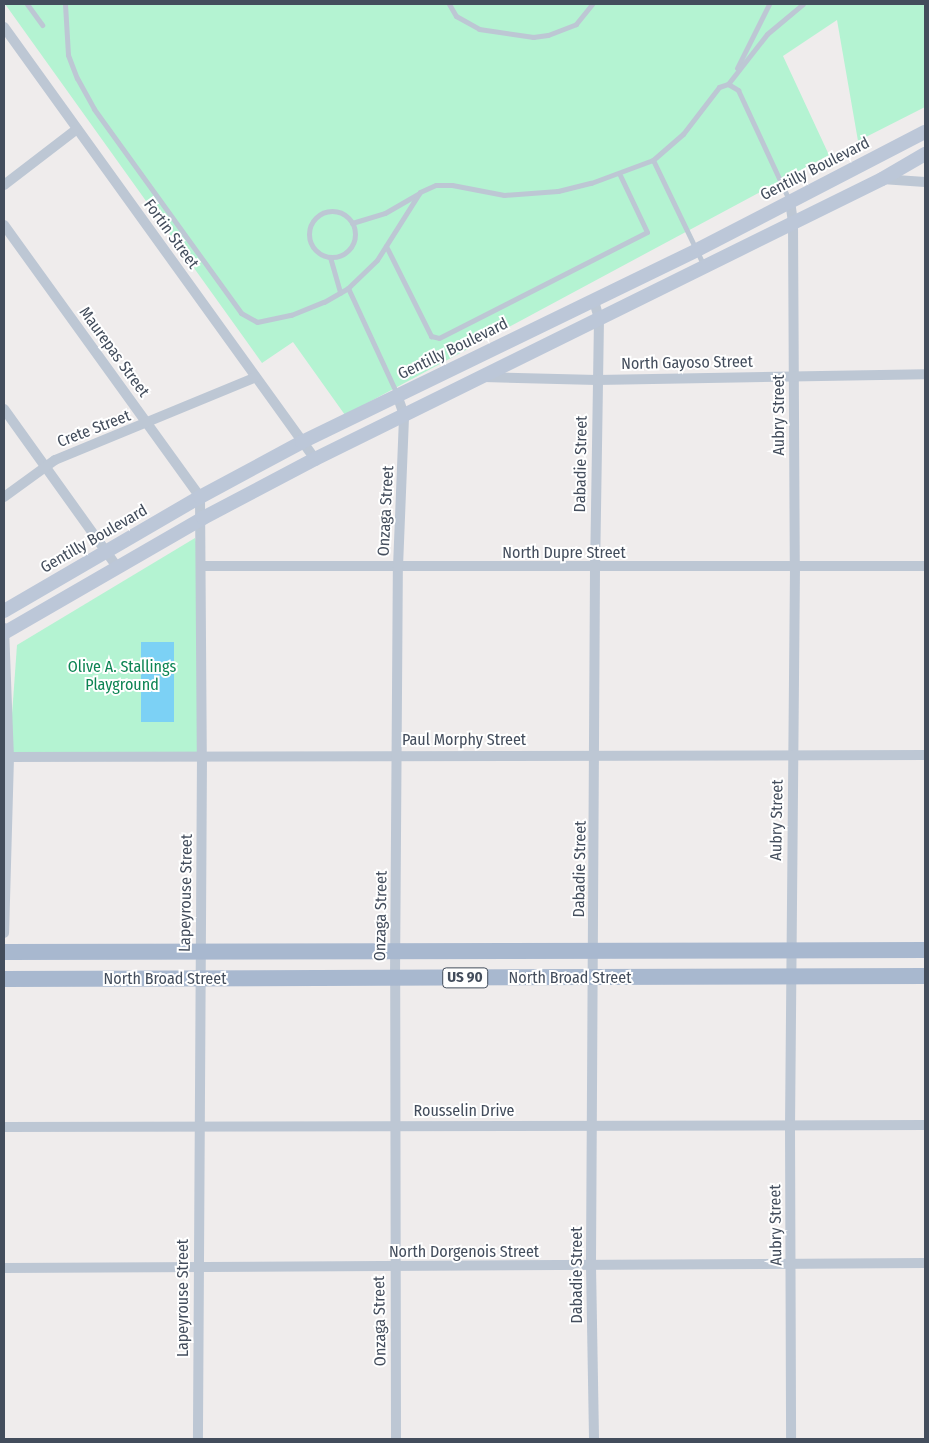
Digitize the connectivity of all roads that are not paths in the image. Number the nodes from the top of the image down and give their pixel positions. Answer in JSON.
{"nodes":[{"id":1,"x":27,"y":4,"type":"edge"},
{"id":2,"x":65,"y":4,"type":"edge"},
{"id":3,"x":449,"y":4,"type":"edge"},
{"id":4,"x":592,"y":4,"type":"edge"},
{"id":5,"x":769,"y":4,"type":"edge"},
{"id":6,"x":803,"y":4,"type":"edge"},
{"id":7,"x":42,"y":24,"type":"dead end"},
{"id":8,"x":4,"y":27,"type":"edge"},
{"id":9,"x":728,"y":84,"type":"junction"},
{"id":10,"x":77,"y":129,"type":"junction"},
{"id":11,"x":925,"y":132,"type":"edge"},
{"id":12,"x":925,"y":154,"type":"edge"},
{"id":13,"x":653,"y":160,"type":"junction"},
{"id":14,"x":618,"y":173,"type":"junction"},
{"id":15,"x":882,"y":179,"type":"junction"},
{"id":16,"x":925,"y":182,"type":"edge"},
{"id":17,"x":4,"y":185,"type":"edge"},
{"id":18,"x":420,"y":192,"type":"junction"},
{"id":19,"x":790,"y":201,"type":"junction"},
{"id":20,"x":352,"y":223,"type":"junction"},
{"id":21,"x":793,"y":223,"type":"junction"},
{"id":22,"x":4,"y":225,"type":"edge"},
{"id":23,"x":386,"y":246,"type":"junction"},
{"id":24,"x":697,"y":250,"type":"junction"},
{"id":25,"x":330,"y":257,"type":"junction"},
{"id":26,"x":705,"y":267,"type":"junction"},
{"id":27,"x":348,"y":288,"type":"junction"},
{"id":28,"x":340,"y":293,"type":"junction"},
{"id":29,"x":594,"y":301,"type":"junction"},
{"id":30,"x":599,"y":319,"type":"junction"},
{"id":31,"x":925,"y":374,"type":"edge"},
{"id":32,"x":480,"y":376,"type":"junction"},
{"id":33,"x":794,"y":376,"type":"junction"},
{"id":34,"x":256,"y":377,"type":"junction"},
{"id":35,"x":597,"y":380,"type":"junction"},
{"id":36,"x":397,"y":395,"type":"junction"},
{"id":37,"x":4,"y":409,"type":"edge"},
{"id":38,"x":404,"y":415,"type":"junction"},
{"id":39,"x":148,"y":424,"type":"junction"},
{"id":40,"x":302,"y":442,"type":"junction"},
{"id":41,"x":314,"y":459,"type":"junction"},
{"id":42,"x":46,"y":466,"type":"junction"},
{"id":43,"x":4,"y":497,"type":"edge"},
{"id":44,"x":200,"y":497,"type":"junction"},
{"id":45,"x":202,"y":518,"type":"junction"},
{"id":46,"x":107,"y":553,"type":"junction"},
{"id":47,"x":202,"y":566,"type":"junction"},
{"id":48,"x":795,"y":566,"type":"junction"},
{"id":49,"x":925,"y":566,"type":"edge"},
{"id":50,"x":398,"y":567,"type":"junction"},
{"id":51,"x":118,"y":568,"type":"junction"},
{"id":52,"x":594,"y":568,"type":"junction"},
{"id":53,"x":4,"y":612,"type":"edge"},
{"id":54,"x":4,"y":631,"type":"edge"},
{"id":55,"x":793,"y":754,"type":"junction"},
{"id":56,"x":202,"y":755,"type":"junction"},
{"id":57,"x":596,"y":755,"type":"junction"},
{"id":58,"x":925,"y":755,"type":"edge"},
{"id":59,"x":397,"y":756,"type":"junction"},
{"id":60,"x":6,"y":757,"type":"edge"},
{"id":61,"x":4,"y":934,"type":"edge"},
{"id":62,"x":791,"y":950,"type":"junction"},
{"id":63,"x":925,"y":950,"type":"edge"},
{"id":64,"x":397,"y":951,"type":"junction"},
{"id":65,"x":594,"y":951,"type":"junction"},
{"id":66,"x":4,"y":952,"type":"edge"},
{"id":67,"x":200,"y":952,"type":"junction"},
{"id":68,"x":925,"y":976,"type":"edge"},
{"id":69,"x":791,"y":977,"type":"junction"},
{"id":70,"x":395,"y":978,"type":"junction"},
{"id":71,"x":593,"y":978,"type":"junction"},
{"id":72,"x":4,"y":979,"type":"edge"},
{"id":73,"x":200,"y":979,"type":"junction"},
{"id":74,"x":925,"y":1125,"type":"edge"},
{"id":75,"x":592,"y":1126,"type":"junction"},
{"id":76,"x":790,"y":1126,"type":"junction"},
{"id":77,"x":4,"y":1127,"type":"edge"},
{"id":78,"x":201,"y":1127,"type":"junction"},
{"id":79,"x":396,"y":1127,"type":"junction"},
{"id":80,"x":925,"y":1263,"type":"edge"},
{"id":81,"x":792,"y":1265,"type":"junction"},
{"id":82,"x":591,"y":1266,"type":"junction"},
{"id":83,"x":394,"y":1267,"type":"junction"},
{"id":84,"x":4,"y":1268,"type":"edge"},
{"id":85,"x":197,"y":1268,"type":"junction"},
{"id":86,"x":198,"y":1439,"type":"edge"},
{"id":87,"x":396,"y":1439,"type":"edge"},
{"id":88,"x":594,"y":1439,"type":"edge"},
{"id":89,"x":791,"y":1439,"type":"edge"}],
"edges":[{"from":1,"to":7,"type":"lane"},
{"from":2,"to":28,"type":"lane"},
{"from":3,"to":4,"type":"lane"},
{"from":5,"to":9,"type":"lane"},
{"from":6,"to":9,"type":"lane"},
{"from":8,"to":10,"type":"street","name":"Fortin Street"},
{"from":9,"to":13,"type":"lane"},
{"from":9,"to":19,"type":"lane"},
{"from":10,"to":17,"type":"street"},
{"from":10,"to":34,"type":"street","name":"Fortin Street"},
{"from":11,"to":19,"type":"main road","name":"Gentilly Boulevard"},
{"from":12,"to":15,"type":"main road"},
{"from":13,"to":14,"type":"lane"},
{"from":13,"to":24,"type":"lane"},
{"from":14,"to":18,"type":"lane"},
{"from":14,"to":23,"type":"lane"},
{"from":15,"to":16,"type":"street"},
{"from":15,"to":21,"type":"main road"},
{"from":18,"to":20,"type":"lane"},
{"from":18,"to":23,"type":"lane"},
{"from":19,"to":21,"type":"street","name":"Aubry Street"},
{"from":19,"to":24,"type":"main road","name":"Gentilly Boulevard"},
{"from":20,"to":25,"type":"lane"},
{"from":20,"to":25,"type":"lane"},
{"from":21,"to":26,"type":"main road"},
{"from":21,"to":33,"type":"street","name":"Aubry Street"},
{"from":22,"to":39,"type":"street","name":"Maurepas Street"},
{"from":23,"to":27,"type":"lane"},
{"from":24,"to":26,"type":"lane"},
{"from":24,"to":29,"type":"main road","name":"Gentilly Boulevard"},
{"from":25,"to":28,"type":"lane"},
{"from":26,"to":30,"type":"main road"},
{"from":27,"to":28,"type":"lane"},
{"from":27,"to":36,"type":"lane"},
{"from":29,"to":30,"type":"street","name":"Dabadie Street"},
{"from":29,"to":36,"type":"main road","name":"Gentilly Boulevard"},
{"from":30,"to":32,"type":"main road"},
{"from":30,"to":35,"type":"street","name":"Dabadie Street"},
{"from":31,"to":33,"type":"street","name":"North Gayoso Street"},
{"from":32,"to":35,"type":"street","name":"North Gayoso Street"},
{"from":32,"to":38,"type":"main road"},
{"from":33,"to":35,"type":"street","name":"North Gayoso Street"},
{"from":33,"to":48,"type":"street","name":"Aubry Street"},
{"from":34,"to":39,"type":"street","name":"Crete Street"},
{"from":34,"to":40,"type":"street","name":"Fortin Street"},
{"from":35,"to":52,"type":"street","name":"Dabadie Street"},
{"from":36,"to":38,"type":"street","name":"Onzaga Street"},
{"from":36,"to":40,"type":"main road","name":"Gentilly Boulevard"},
{"from":37,"to":42,"type":"street"},
{"from":38,"to":41,"type":"main road"},
{"from":38,"to":50,"type":"street","name":"Onzaga Street"},
{"from":39,"to":42,"type":"street","name":"Crete Street"},
{"from":39,"to":44,"type":"street","name":"Maurepas Street"},
{"from":40,"to":41,"type":"street","name":"Fortin Street"},
{"from":40,"to":44,"type":"main road","name":"Gentilly Boulevard"},
{"from":41,"to":45,"type":"main road"},
{"from":42,"to":43,"type":"street","name":"Crete Street"},
{"from":42,"to":46,"type":"street"},
{"from":44,"to":45,"type":"street","name":"Lapeyrouse Street"},
{"from":44,"to":46,"type":"main road","name":"Gentilly Boulevard"},
{"from":45,"to":47,"type":"street","name":"Lapeyrouse Street"},
{"from":45,"to":51,"type":"main road"},
{"from":46,"to":51,"type":"street"},
{"from":46,"to":53,"type":"main road","name":"Gentilly Boulevard"},
{"from":47,"to":50,"type":"street","name":"North Dupre Street"},
{"from":47,"to":56,"type":"street","name":"Lapeyrouse Street"},
{"from":48,"to":49,"type":"street","name":"North Dupre Street"},
{"from":48,"to":52,"type":"street","name":"North Dupre Street"},
{"from":48,"to":55,"type":"street","name":"Aubry Street"},
{"from":50,"to":52,"type":"street","name":"North Dupre Street"},
{"from":50,"to":59,"type":"street","name":"Onzaga Street"},
{"from":51,"to":54,"type":"main road"},
{"from":52,"to":57,"type":"street","name":"Dabadie Street"},
{"from":54,"to":60,"type":"street"},
{"from":55,"to":57,"type":"street","name":"Paul Morphy Street"},
{"from":55,"to":58,"type":"street","name":"Paul Morphy Street"},
{"from":55,"to":62,"type":"street","name":"Aubry Street"},
{"from":56,"to":59,"type":"street","name":"Paul Morphy Street"},
{"from":56,"to":60,"type":"street","name":"Paul Morphy Street"},
{"from":56,"to":67,"type":"street","name":"Lapeyrouse Street"},
{"from":57,"to":59,"type":"street","name":"Paul Morphy Street"},
{"from":57,"to":65,"type":"street","name":"Dabadie Street"},
{"from":59,"to":64,"type":"street","name":"Onzaga Street"},
{"from":60,"to":61,"type":"street"},
{"from":62,"to":63,"type":"main road","name":"North Broad Street","number":"US 90"},
{"from":62,"to":65,"type":"main road","name":"North Broad Street","number":"US 90"},
{"from":62,"to":69,"type":"street","name":"Aubry Street"},
{"from":64,"to":65,"type":"main road","name":"North Broad Street","number":"US 90"},
{"from":64,"to":67,"type":"main road","name":"North Broad Street","number":"US 90"},
{"from":64,"to":70,"type":"street","name":"Onzaga Street"},
{"from":65,"to":71,"type":"street","name":"Dabadie Street"},
{"from":66,"to":67,"type":"main road","name":"North Broad Street","number":"US 90"},
{"from":67,"to":73,"type":"street","name":"Lapeyrouse Street"},
{"from":68,"to":69,"type":"main road","name":"North Broad Street","number":"US 90"},
{"from":69,"to":71,"type":"main road","name":"North Broad Street","number":"US 90"},
{"from":69,"to":76,"type":"street","name":"Aubry Street"},
{"from":70,"to":71,"type":"main road","name":"North Broad Street","number":"US 90"},
{"from":70,"to":73,"type":"main road","name":"North Broad Street","number":"US 90"},
{"from":70,"to":79,"type":"street","name":"Onzaga Street"},
{"from":71,"to":75,"type":"street","name":"Dabadie Street"},
{"from":72,"to":73,"type":"main road","name":"North Broad Street","number":"US 90"},
{"from":73,"to":78,"type":"street","name":"Lapeyrouse Street"},
{"from":74,"to":76,"type":"street","name":"Rousselin Drive"},
{"from":75,"to":76,"type":"street","name":"Rousselin Drive"},
{"from":75,"to":79,"type":"street","name":"Rousselin Drive"},
{"from":75,"to":82,"type":"street","name":"Dabadie Street"},
{"from":76,"to":81,"type":"street","name":"Aubry Street"},
{"from":77,"to":78,"type":"street","name":"Rousselin Drive"},
{"from":78,"to":79,"type":"street","name":"Rousselin Drive"},
{"from":78,"to":85,"type":"street","name":"Lapeyrouse Street"},
{"from":79,"to":83,"type":"street","name":"Onzaga Street"},
{"from":80,"to":81,"type":"street","name":"North Dorgenois Street"},
{"from":81,"to":82,"type":"street","name":"North Dorgenois Street"},
{"from":81,"to":89,"type":"street","name":"Aubry Street"},
{"from":82,"to":83,"type":"street","name":"North Dorgenois Street"},
{"from":82,"to":88,"type":"street","name":"Dabadie Street"},
{"from":83,"to":85,"type":"street","name":"North Dorgenois Street"},
{"from":83,"to":87,"type":"street","name":"Onzaga Street"},
{"from":84,"to":85,"type":"street","name":"North Dorgenois Street"},
{"from":85,"to":86,"type":"street","name":"Lapeyrouse Street"}]}
